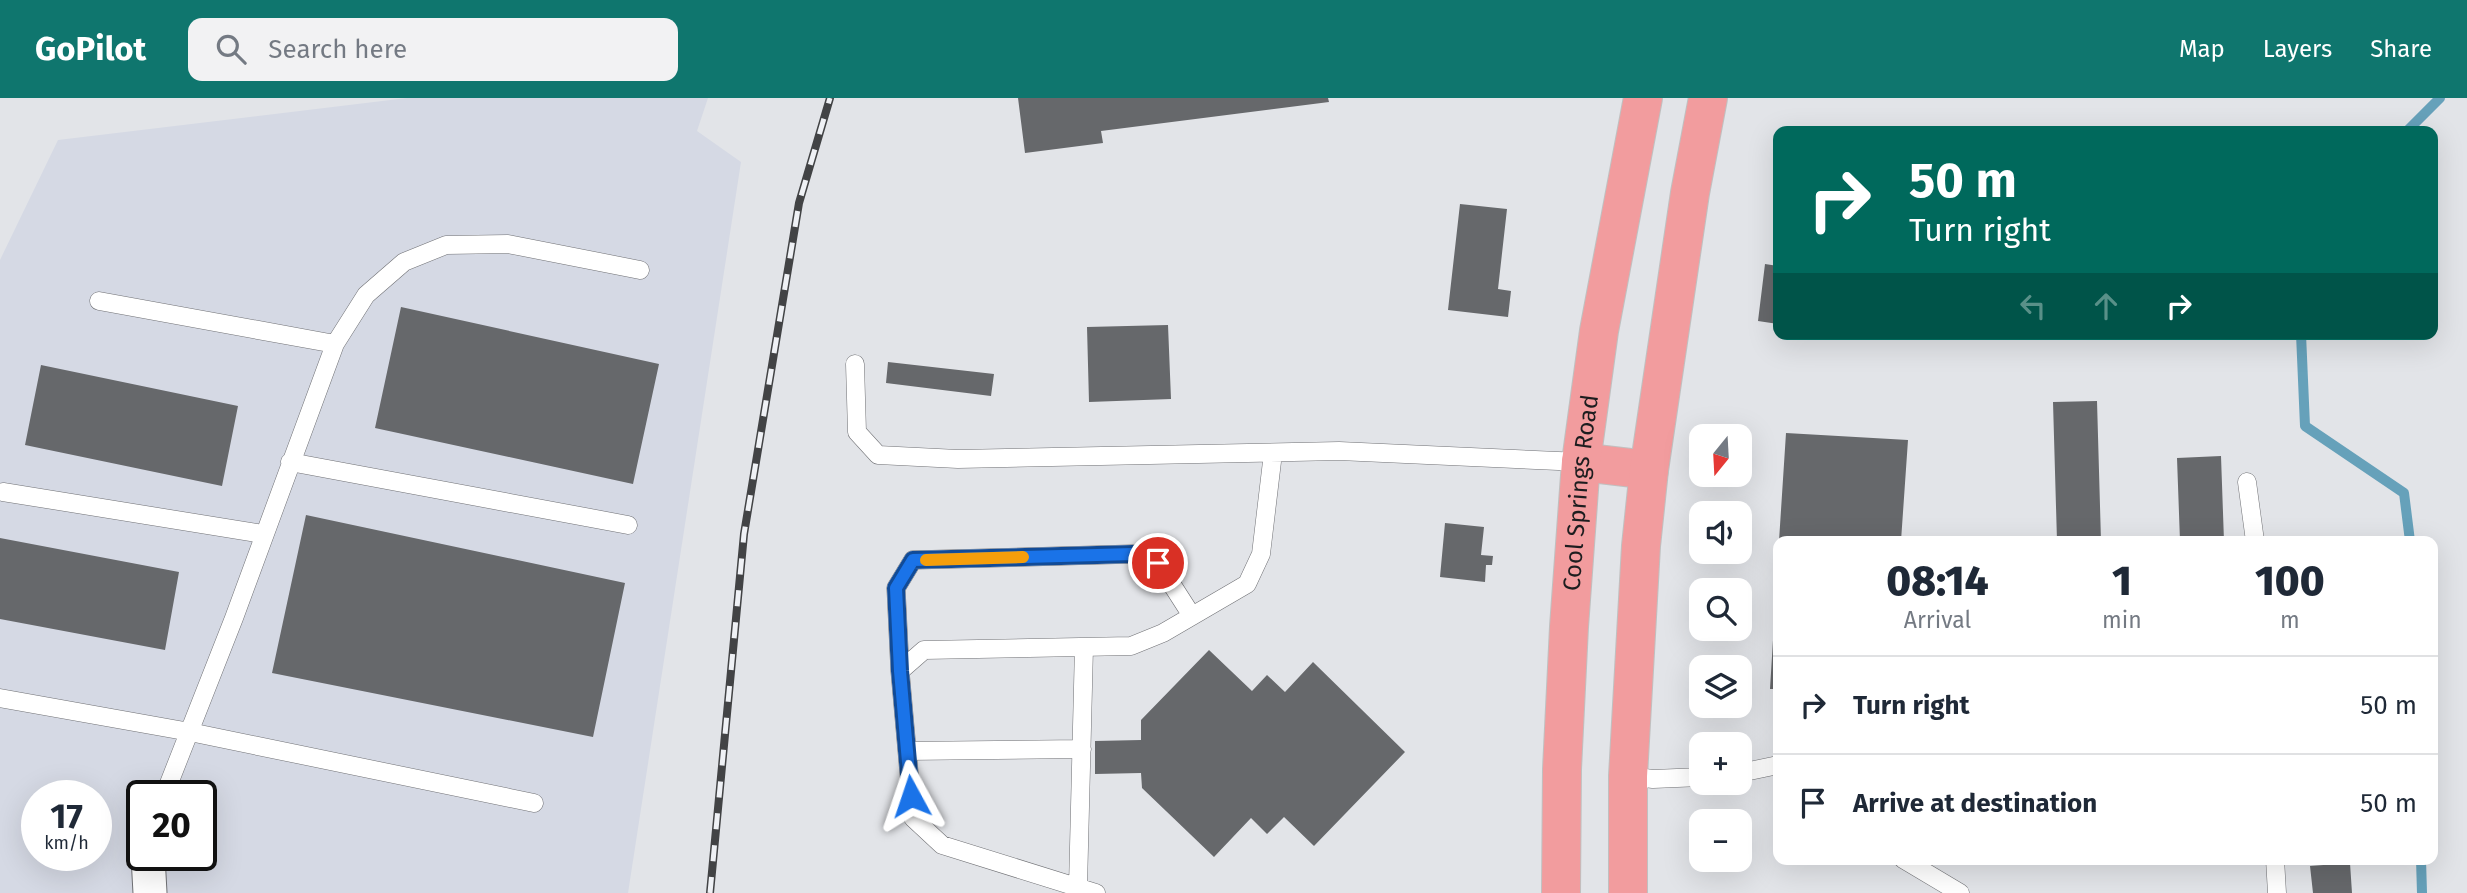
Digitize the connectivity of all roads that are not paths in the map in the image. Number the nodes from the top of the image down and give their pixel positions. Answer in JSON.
{"nodes":[{"id":1,"x":1643,"y":98,"type":"edge"},
{"id":2,"x":1708,"y":98,"type":"edge"},
{"id":3,"x":640,"y":270,"type":"dead end"},
{"id":4,"x":99,"y":301,"type":"dead end"},
{"id":5,"x":335,"y":344,"type":"junction"},
{"id":6,"x":855,"y":364,"type":"dead end"},
{"id":7,"x":1273,"y":453,"type":"junction"},
{"id":8,"x":290,"y":462,"type":"junction"},
{"id":9,"x":1581,"y":462,"type":"junction"},
{"id":10,"x":1649,"y":470,"type":"junction"},
{"id":11,"x":2247,"y":481,"type":"dead end"},
{"id":12,"x":3,"y":492,"type":"dead end"},
{"id":13,"x":628,"y":525,"type":"dead end"},
{"id":14,"x":263,"y":534,"type":"junction"},
{"id":15,"x":2254,"y":536,"type":"edge"},
{"id":16,"x":1192,"y":617,"type":"junction"},
{"id":17,"x":1084,"y":647,"type":"junction"},
{"id":18,"x":900,"y":671,"type":"junction"},
{"id":19,"x":0,"y":698,"type":"edge"},
{"id":20,"x":190,"y":732,"type":"junction"},
{"id":21,"x":1082,"y":748,"type":"junction"},
{"id":22,"x":907,"y":751,"type":"junction"},
{"id":23,"x":1773,"y":766,"type":"edge"},
{"id":24,"x":1752,"y":770,"type":"edge"},
{"id":25,"x":1628,"y":776,"type":"junction"},
{"id":26,"x":1689,"y":778,"type":"edge"},
{"id":27,"x":170,"y":780,"type":"edge"},
{"id":28,"x":534,"y":803,"type":"dead end"},
{"id":29,"x":1913,"y":865,"type":"edge"},
{"id":30,"x":2275,"y":865,"type":"edge"},
{"id":31,"x":148,"y":871,"type":"edge"},
{"id":32,"x":1078,"y":887,"type":"junction"},
{"id":33,"x":149,"y":893,"type":"edge"},
{"id":34,"x":1096,"y":893,"type":"edge"},
{"id":35,"x":1561,"y":893,"type":"edge"},
{"id":36,"x":1628,"y":893,"type":"edge"},
{"id":37,"x":1959,"y":893,"type":"edge"},
{"id":38,"x":2277,"y":893,"type":"edge"}],
"edges":[{"from":1,"to":9,"type":"main road","name":"Cool Springs Road"},
{"from":2,"to":10,"type":"main road"},
{"from":3,"to":5,"type":"lane"},
{"from":4,"to":5,"type":"lane"},
{"from":5,"to":8,"type":"lane"},
{"from":6,"to":7,"type":"lane"},
{"from":7,"to":9,"type":"lane"},
{"from":7,"to":16,"type":"lane"},
{"from":8,"to":13,"type":"lane"},
{"from":8,"to":14,"type":"lane"},
{"from":9,"to":10,"type":"main road"},
{"from":9,"to":35,"type":"main road","name":"Cool Springs Road"},
{"from":10,"to":25,"type":"main road"},
{"from":11,"to":15,"type":"lane"},
{"from":12,"to":14,"type":"lane"},
{"from":14,"to":20,"type":"lane"},
{"from":16,"to":17,"type":"lane"},
{"from":16,"to":18,"type":"lane"},
{"from":17,"to":18,"type":"lane"},
{"from":17,"to":21,"type":"lane"},
{"from":18,"to":22,"type":"lane"},
{"from":19,"to":20,"type":"lane"},
{"from":20,"to":27,"type":"lane"},
{"from":20,"to":28,"type":"lane"},
{"from":21,"to":22,"type":"lane"},
{"from":21,"to":32,"type":"lane"},
{"from":22,"to":32,"type":"lane"},
{"from":23,"to":24,"type":"lane"},
{"from":25,"to":26,"type":"lane"},
{"from":25,"to":36,"type":"main road"},
{"from":29,"to":37,"type":"lane"},
{"from":30,"to":38,"type":"lane"},
{"from":31,"to":33,"type":"street"},
{"from":32,"to":34,"type":"lane"}]}
